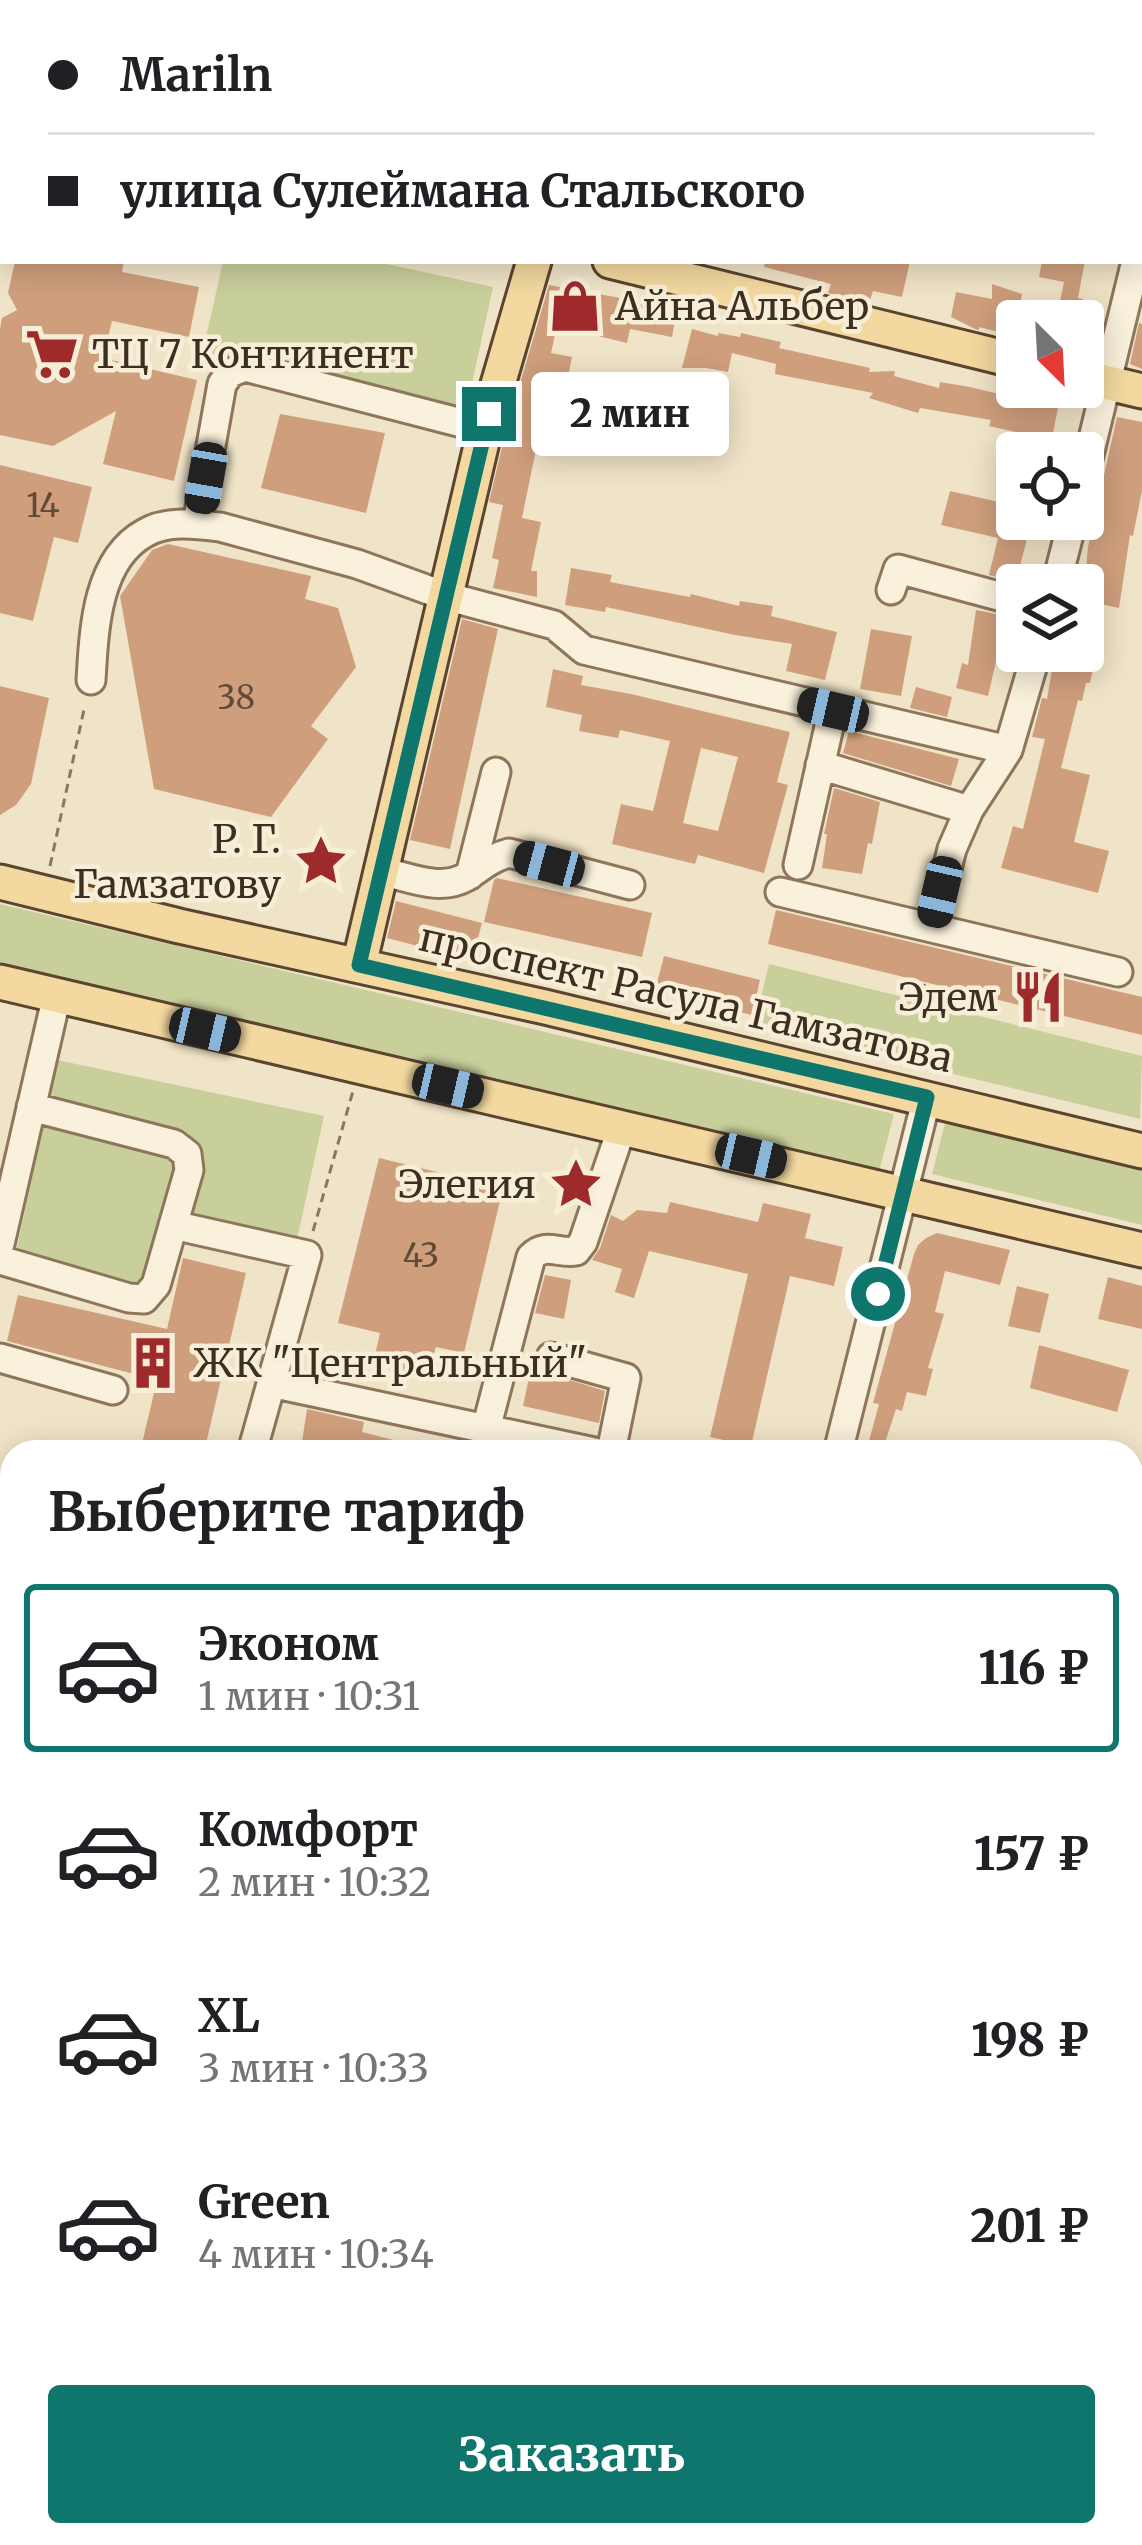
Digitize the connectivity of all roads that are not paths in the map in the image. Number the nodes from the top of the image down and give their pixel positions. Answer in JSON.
{"nodes":[{"id":1,"x":530,"y":264,"type":"edge"},
{"id":2,"x":530,"y":264,"type":"edge"},
{"id":3,"x":622,"y":264,"type":"edge"},
{"id":4,"x":1135,"y":264,"type":"edge"},
{"id":5,"x":996,"y":356,"type":"edge"},
{"id":6,"x":1104,"y":356,"type":"edge"},
{"id":7,"x":1104,"y":382,"type":"edge"},
{"id":8,"x":1142,"y":391,"type":"edge"},
{"id":9,"x":485,"y":429,"type":"junction"},
{"id":10,"x":197,"y":524,"type":"junction"},
{"id":11,"x":891,"y":590,"type":"dead end"},
{"id":12,"x":443,"y":595,"type":"junction"},
{"id":13,"x":996,"y":595,"type":"edge"},
{"id":14,"x":1031,"y":672,"type":"edge"},
{"id":15,"x":91,"y":680,"type":"road end"},
{"id":16,"x":833,"y":710,"type":"junction"},
{"id":17,"x":1008,"y":750,"type":"junction"},
{"id":18,"x":820,"y":765,"type":"junction"},
{"id":19,"x":496,"y":772,"type":"dead end"},
{"id":20,"x":969,"y":810,"type":"junction"},
{"id":21,"x":798,"y":865,"type":"dead end"},
{"id":22,"x":381,"y":871,"type":"junction"},
{"id":23,"x":470,"y":874,"type":"junction"},
{"id":24,"x":0,"y":882,"type":"edge"},
{"id":25,"x":630,"y":885,"type":"dead end"},
{"id":26,"x":780,"y":892,"type":"dead end"},
{"id":27,"x":932,"y":928,"type":"junction"},
{"id":28,"x":357,"y":965,"type":"junction"},
{"id":29,"x":1118,"y":972,"type":"dead end"},
{"id":30,"x":0,"y":982,"type":"edge"},
{"id":31,"x":57,"y":995,"type":"junction"},
{"id":32,"x":927,"y":1097,"type":"junction"},
{"id":33,"x":31,"y":1107,"type":"junction"},
{"id":34,"x":622,"y":1127,"type":"junction"},
{"id":35,"x":1142,"y":1151,"type":"edge"},
{"id":36,"x":904,"y":1193,"type":"junction"},
{"id":37,"x":173,"y":1225,"type":"junction"},
{"id":38,"x":0,"y":1244,"type":"edge"},
{"id":39,"x":1142,"y":1250,"type":"edge"},
{"id":40,"x":0,"y":1260,"type":"edge"},
{"id":41,"x":551,"y":1357,"type":"dead end"},
{"id":42,"x":0,"y":1358,"type":"edge"},
{"id":43,"x":271,"y":1383,"type":"junction"},
{"id":44,"x":113,"y":1390,"type":"dead end"},
{"id":45,"x":486,"y":1429,"type":"junction"},
{"id":46,"x":255,"y":1440,"type":"edge"},
{"id":47,"x":538,"y":1440,"type":"edge"},
{"id":48,"x":613,"y":1440,"type":"edge"},
{"id":49,"x":841,"y":1440,"type":"edge"}],
"edges":[{"from":1,"to":9,"type":"main road"},
{"from":2,"to":12,"type":"main road"},
{"from":3,"to":5,"type":"main road"},
{"from":4,"to":6,"type":"street"},
{"from":7,"to":8,"type":"main road"},
{"from":9,"to":10,"type":"street"},
{"from":9,"to":12,"type":"main road"},
{"from":10,"to":12,"type":"street"},
{"from":10,"to":15,"type":"street"},
{"from":11,"to":13,"type":"street"},
{"from":12,"to":16,"type":"street"},
{"from":12,"to":22,"type":"main road"},
{"from":12,"to":28,"type":"main road"},
{"from":14,"to":17,"type":"street"},
{"from":16,"to":17,"type":"street"},
{"from":16,"to":18,"type":"street"},
{"from":17,"to":20,"type":"street"},
{"from":18,"to":20,"type":"street"},
{"from":18,"to":21,"type":"street"},
{"from":19,"to":23,"type":"street"},
{"from":20,"to":27,"type":"street"},
{"from":22,"to":23,"type":"street"},
{"from":22,"to":28,"type":"main road"},
{"from":23,"to":25,"type":"street"},
{"from":24,"to":28,"type":"main road","name":"проспект Расула Гамзатова"},
{"from":26,"to":27,"type":"street"},
{"from":27,"to":29,"type":"street"},
{"from":28,"to":32,"type":"main road","name":"проспект Расула Гамзатова"},
{"from":30,"to":31,"type":"main road"},
{"from":31,"to":33,"type":"street"},
{"from":31,"to":34,"type":"main road"},
{"from":32,"to":35,"type":"main road","name":"проспект Расула Гамзатова"},
{"from":32,"to":36,"type":"street"},
{"from":33,"to":37,"type":"street"},
{"from":33,"to":38,"type":"street"},
{"from":34,"to":36,"type":"main road"},
{"from":34,"to":45,"type":"street"},
{"from":36,"to":39,"type":"main road"},
{"from":36,"to":49,"type":"street"},
{"from":37,"to":40,"type":"street"},
{"from":37,"to":43,"type":"street"},
{"from":41,"to":48,"type":"street"},
{"from":42,"to":44,"type":"street"},
{"from":43,"to":45,"type":"street"},
{"from":43,"to":46,"type":"street"},
{"from":45,"to":47,"type":"street"}]}
